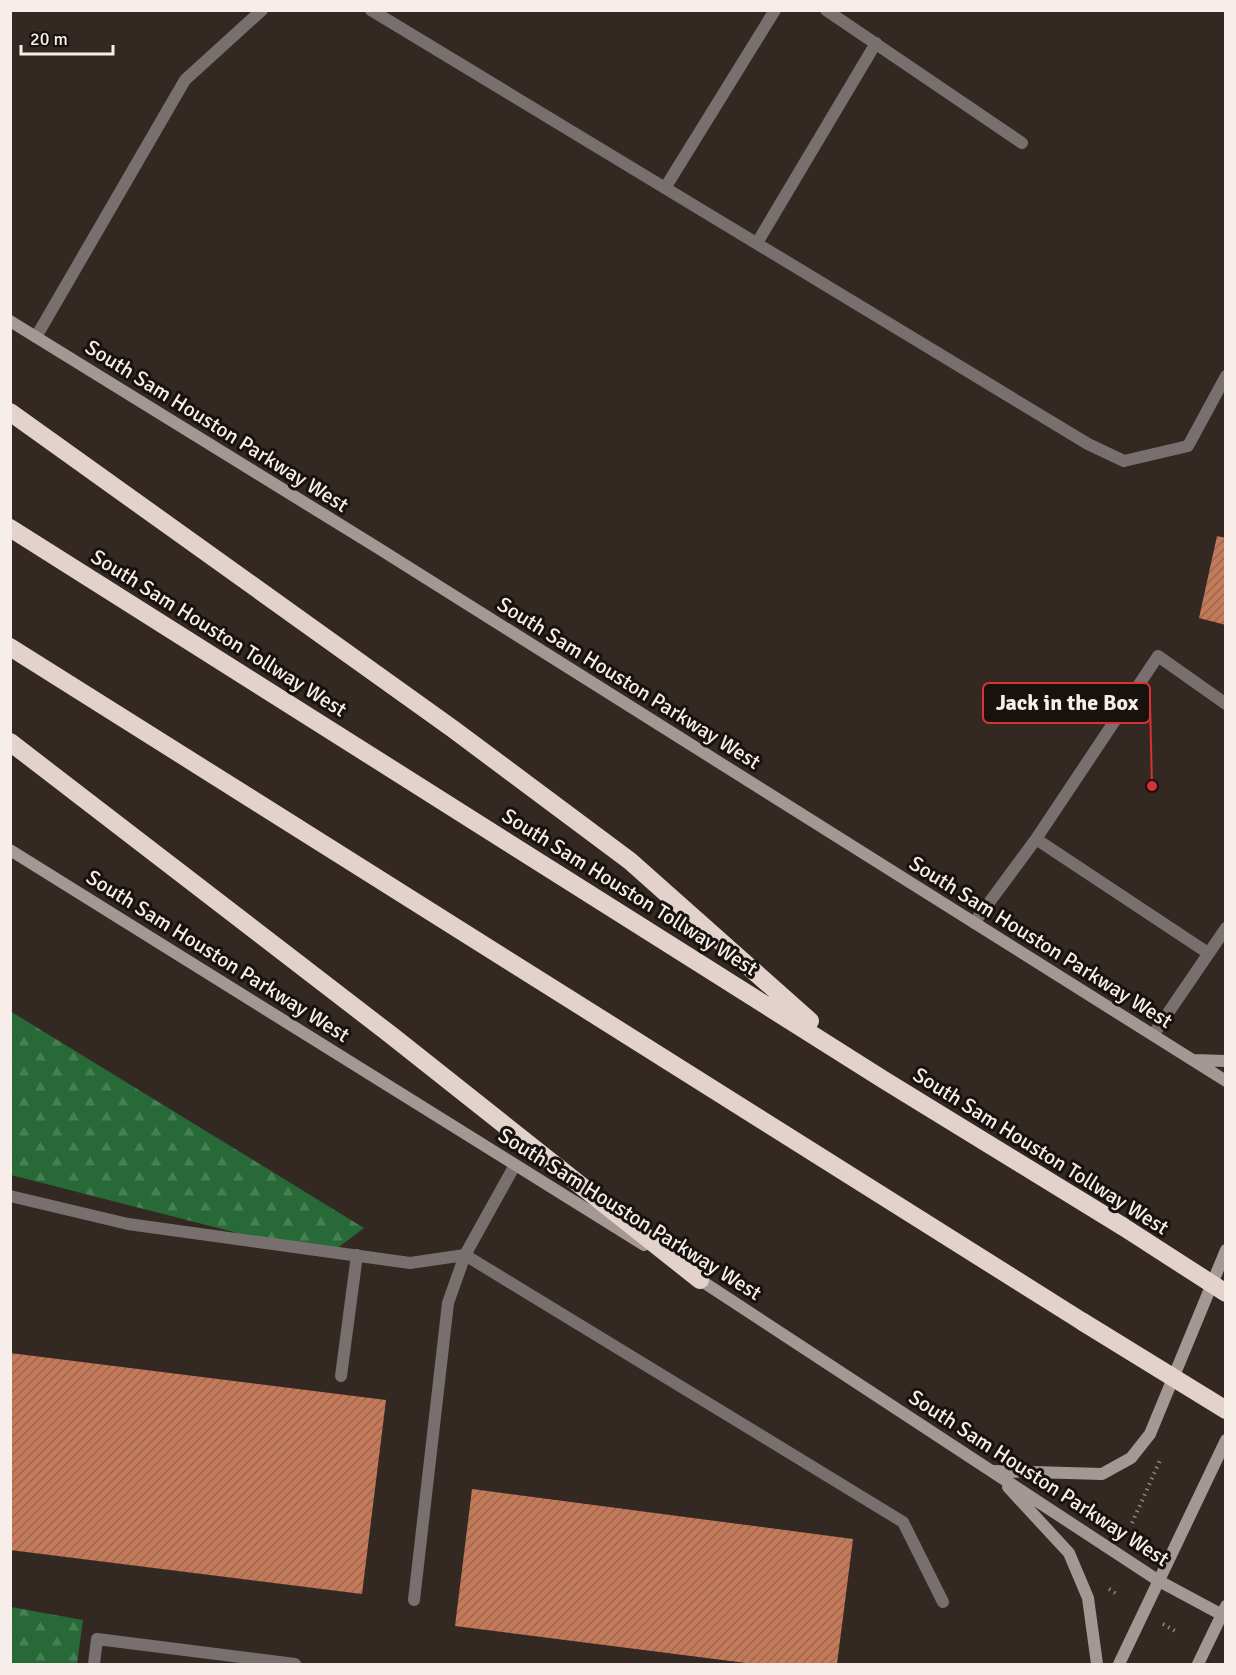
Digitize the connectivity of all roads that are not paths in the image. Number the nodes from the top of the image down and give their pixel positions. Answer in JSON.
{"nodes":[{"id":1,"x":262,"y":10,"type":"edge"},
{"id":2,"x":371,"y":10,"type":"edge"},
{"id":3,"x":775,"y":10,"type":"edge"},
{"id":4,"x":826,"y":10,"type":"edge"},
{"id":5,"x":876,"y":43,"type":"junction"},
{"id":6,"x":1022,"y":143,"type":"dead end"},
{"id":7,"x":665,"y":188,"type":"junction"},
{"id":8,"x":756,"y":243,"type":"junction"},
{"id":9,"x":10,"y":321,"type":"edge"},
{"id":10,"x":36,"y":337,"type":"junction"},
{"id":11,"x":1226,"y":376,"type":"edge"},
{"id":12,"x":10,"y":412,"type":"edge"},
{"id":13,"x":10,"y":528,"type":"edge"},
{"id":14,"x":10,"y":646,"type":"edge"},
{"id":15,"x":1226,"y":704,"type":"edge"},
{"id":16,"x":10,"y":742,"type":"edge"},
{"id":17,"x":1035,"y":839,"type":"junction"},
{"id":18,"x":10,"y":850,"type":"edge"},
{"id":19,"x":974,"y":923,"type":"junction"},
{"id":20,"x":1226,"y":928,"type":"edge"},
{"id":21,"x":1208,"y":953,"type":"junction"},
{"id":22,"x":1153,"y":1035,"type":"junction"},
{"id":23,"x":1192,"y":1059,"type":"junction"},
{"id":24,"x":1226,"y":1061,"type":"edge"},
{"id":25,"x":884,"y":1080,"type":"junction"},
{"id":26,"x":1226,"y":1081,"type":"edge"},
{"id":27,"x":515,"y":1165,"type":"junction"},
{"id":28,"x":10,"y":1196,"type":"edge"},
{"id":29,"x":1226,"y":1250,"type":"edge"},
{"id":30,"x":357,"y":1255,"type":"junction"},
{"id":31,"x":465,"y":1255,"type":"junction"},
{"id":32,"x":700,"y":1280,"type":"junction"},
{"id":33,"x":1226,"y":1293,"type":"edge"},
{"id":34,"x":341,"y":1376,"type":"dead end"},
{"id":35,"x":1226,"y":1410,"type":"edge"},
{"id":36,"x":1226,"y":1440,"type":"edge"},
{"id":37,"x":993,"y":1471,"type":"junction"},
{"id":38,"x":1159,"y":1581,"type":"junction"},
{"id":39,"x":414,"y":1600,"type":"dead end"},
{"id":40,"x":943,"y":1602,"type":"dead end"},
{"id":41,"x":1224,"y":1613,"type":"edge"},
{"id":42,"x":94,"y":1665,"type":"edge"},
{"id":43,"x":295,"y":1665,"type":"edge"},
{"id":44,"x":1097,"y":1665,"type":"edge"},
{"id":45,"x":1119,"y":1665,"type":"edge"},
{"id":46,"x":1197,"y":1665,"type":"edge"}],
"edges":[{"from":1,"to":10,"type":"street"},
{"from":2,"to":7,"type":"street"},
{"from":3,"to":7,"type":"street"},
{"from":4,"to":5,"type":"street"},
{"from":5,"to":6,"type":"street"},
{"from":5,"to":8,"type":"street"},
{"from":7,"to":8,"type":"street"},
{"from":8,"to":11,"type":"street"},
{"from":9,"to":10,"type":"main road","name":"South Sam Houston Parkway West"},
{"from":10,"to":19,"type":"main road","name":"South Sam Houston Parkway West"},
{"from":12,"to":25,"type":"highway"},
{"from":13,"to":25,"type":"highway","name":"South Sam Houston Tollway West"},
{"from":14,"to":35,"type":"highway","bridge":true},
{"from":15,"to":17,"type":"street"},
{"from":16,"to":32,"type":"highway"},
{"from":17,"to":19,"type":"street"},
{"from":17,"to":21,"type":"street"},
{"from":18,"to":27,"type":"main road","name":"South Sam Houston Parkway West"},
{"from":19,"to":22,"type":"main road","name":"South Sam Houston Parkway West"},
{"from":20,"to":21,"type":"street"},
{"from":21,"to":22,"type":"street"},
{"from":22,"to":23,"type":"main road","name":"South Sam Houston Parkway West"},
{"from":23,"to":24,"type":"main road"},
{"from":23,"to":26,"type":"main road","name":"South Sam Houston Parkway West"},
{"from":25,"to":33,"type":"highway","name":"South Sam Houston Tollway West","bridge":true},
{"from":27,"to":31,"type":"street"},
{"from":27,"to":32,"type":"main road","name":"South Sam Houston Parkway West"},
{"from":28,"to":30,"type":"street"},
{"from":29,"to":37,"type":"main road"},
{"from":30,"to":31,"type":"street"},
{"from":30,"to":34,"type":"street"},
{"from":31,"to":39,"type":"street"},
{"from":31,"to":40,"type":"street"},
{"from":32,"to":37,"type":"main road","name":"South Sam Houston Parkway West"},
{"from":36,"to":38,"type":"main road"},
{"from":37,"to":38,"type":"main road","name":"South Sam Houston Parkway West"},
{"from":37,"to":44,"type":"main road"},
{"from":38,"to":41,"type":"main road","name":"South Sam Houston Parkway West"},
{"from":38,"to":45,"type":"main road"},
{"from":41,"to":46,"type":"main road"},
{"from":42,"to":43,"type":"street"}]}
